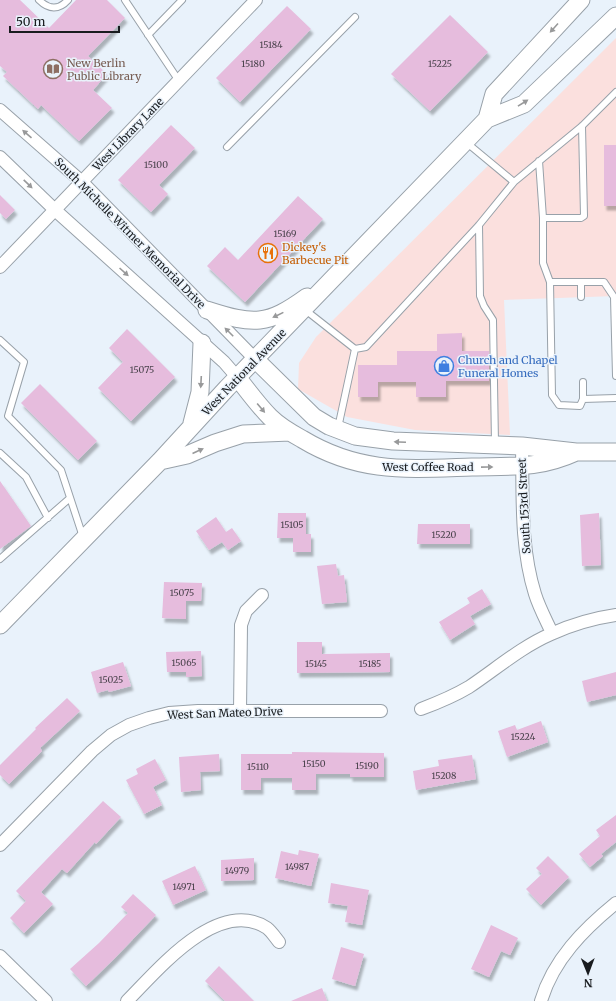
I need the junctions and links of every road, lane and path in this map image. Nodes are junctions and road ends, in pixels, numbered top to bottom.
1 (39, 0) edge
2 (68, 0) edge
3 (126, 0) edge
4 (182, 0) edge
5 (256, 0) edge
6 (581, 0) edge
7 (616, 16) edge
8 (355, 17) dead end
9 (148, 35) junction
10 (179, 81) junction
11 (616, 92) edge
12 (0, 110) edge
13 (487, 119) junction
14 (582, 126) junction
15 (466, 142) junction
16 (227, 147) dead end
17 (0, 157) edge
18 (539, 161) junction
19 (82, 182) junction
20 (514, 182) junction
21 (55, 210) junction
22 (543, 218) junction
23 (479, 225) junction
24 (0, 267) edge
25 (550, 282) junction
26 (581, 282) junction
27 (581, 297) dead end
28 (301, 306) junction
29 (207, 310) junction
30 (0, 340) edge
31 (202, 343) junction
32 (355, 349) junction
33 (256, 360) junction
34 (616, 376) edge
35 (237, 377) junction
36 (583, 382) dead end
37 (616, 398) edge
38 (584, 399) junction
39 (191, 427) junction
40 (338, 430) junction
41 (290, 432) junction
42 (495, 445) junction
43 (522, 446) junction
44 (0, 452) edge
45 (576, 452) junction
46 (616, 452) edge
47 (160, 461) junction
48 (522, 466) junction
49 (70, 498) junction
50 (48, 518) junction
51 (83, 538) junction
52 (0, 559) edge
53 (262, 595) dead end
54 (616, 615) edge
55 (1, 621) edge
56 (552, 633) junction
57 (421, 708) dead end
58 (240, 711) junction
59 (380, 711) dead end
60 (0, 845) edge
61 (616, 903) edge
62 (279, 942) dead end
63 (0, 956) edge
64 (46, 1001) edge
65 (127, 1001) edge
66 (541, 1001) edge

1 - 2 lane
3 - 9 lane
4 - 9 lane
5 - 10 street, West Library Lane
6 -> 13 main road
13 -> 7 main road
8 - 16 lane
9 - 10 lane
10 - 19 street, West Library Lane
11 - 14 lane
19 -> 12 street, South Michelle Witmer Memorial Drive
13 - 15 main road
14 - 18 lane
14 - 22 lane
15 - 20 lane
15 - 28 main road
17 -> 21 street
18 - 20 lane
18 - 22 lane
19 - 21 street, West Library Lane
19 - 29 street, South Michelle Witmer Memorial Drive
20 - 23 lane
21 - 24 street, West Library Lane
21 -> 31 street
22 - 25 lane
23 - 32 lane
23 - 42 lane
25 - 26 lane
25 - 38 lane
26 - 27 lane
26 - 34 lane
28 -> 29 main road
28 - 32 lane
28 - 33 main road, West National Avenue
33 -> 29 street, South Michelle Witmer Memorial Drive
30 - 49 lane
31 - 35 street
31 -> 39 main road
32 - 40 lane
33 - 35 main road, West National Avenue
33 - 40 main road, West Coffee Road
35 - 39 main road, West National Avenue
35 -> 41 main road, West Coffee Road
36 - 38 lane
37 - 38 lane
39 - 47 main road, West National Avenue
42 -> 40 main road, West Coffee Road
47 -> 41 main road
41 -> 48 main road, West Coffee Road
42 - 43 main road, West Coffee Road
43 - 45 main road, West Coffee Road
43 - 48 street, South 153rd Street
44 - 50 lane
45 - 46 main road, West Coffee Road
45 - 48 main road, West Coffee Road
47 - 51 main road, West National Avenue
48 - 56 street, South 153rd Street
49 - 50 lane
49 - 51 lane
50 - 52 lane
51 - 55 main road, West National Avenue
53 - 58 street
54 - 56 street
56 - 57 street
58 - 59 street, West San Mateo Drive
58 - 60 street, West San Mateo Drive
61 - 66 street
62 - 65 street
63 - 64 street

